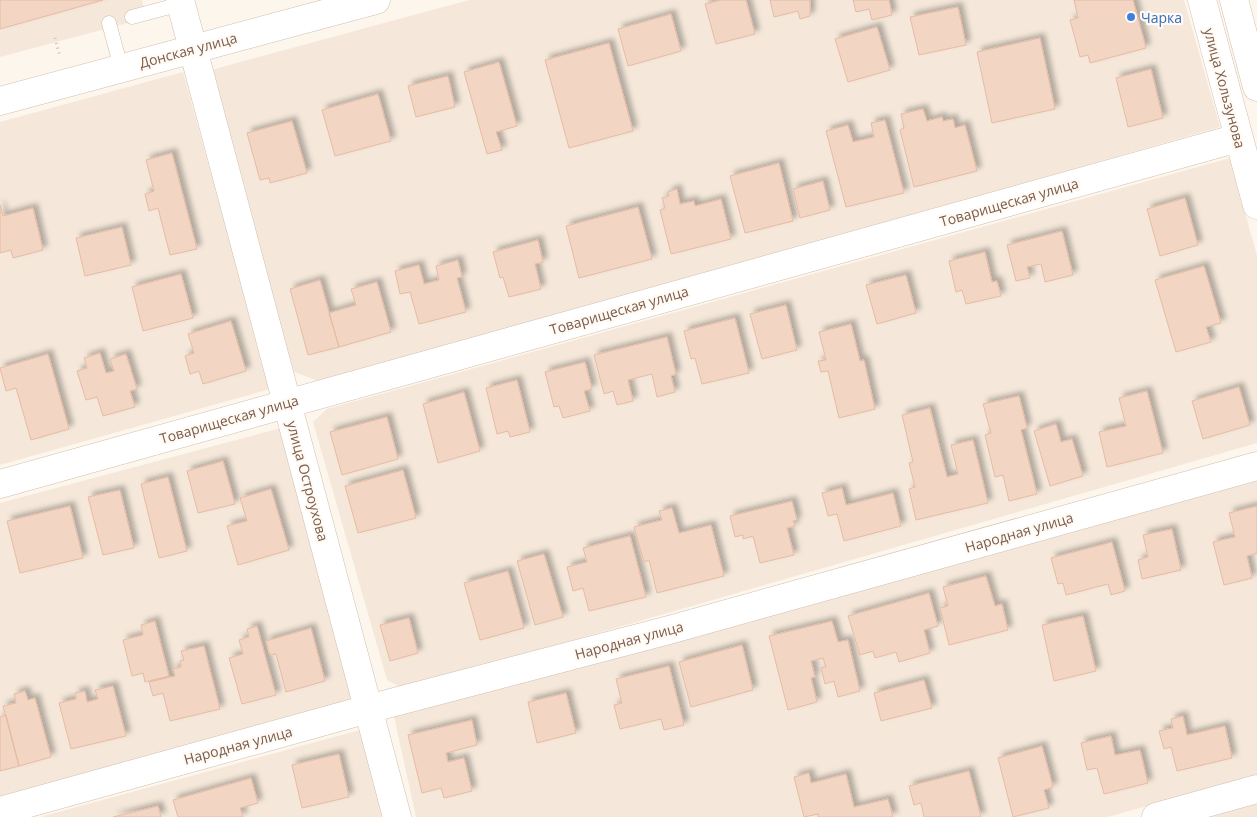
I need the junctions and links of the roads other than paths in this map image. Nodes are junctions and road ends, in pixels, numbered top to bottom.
1 (376, 0) edge
2 (1202, 0) edge
3 (1234, 0) edge
4 (180, 2) edge
5 (132, 17) dead end
6 (109, 23) dead end
7 (192, 49) junction
8 (121, 68) junction
9 (1257, 87) edge
10 (0, 101) edge
11 (1238, 138) junction
12 (1257, 205) edge
13 (287, 403) junction
14 (1257, 466) edge
15 (0, 484) edge
16 (368, 709) junction
17 (1257, 789) edge
18 (0, 811) edge
19 (397, 817) edge
20 (1156, 817) edge

1 - 7 street, Донская улица
2 - 11 street, улица Хользунова
3 - 9 street
4 - 5 lane
4 - 7 street, улица Остроухова
6 - 8 lane
7 - 8 street, Донская улица
7 - 13 street, улица Остроухова
8 - 10 street, Донская улица
11 - 12 street, улица Хользунова
11 - 13 street, Товарищеская улица
13 - 15 street, Товарищеская улица
13 - 16 street, улица Остроухова
14 - 16 street, Народная улица
16 - 18 street, Народная улица
16 - 19 street, улица Остроухова
17 - 20 street

